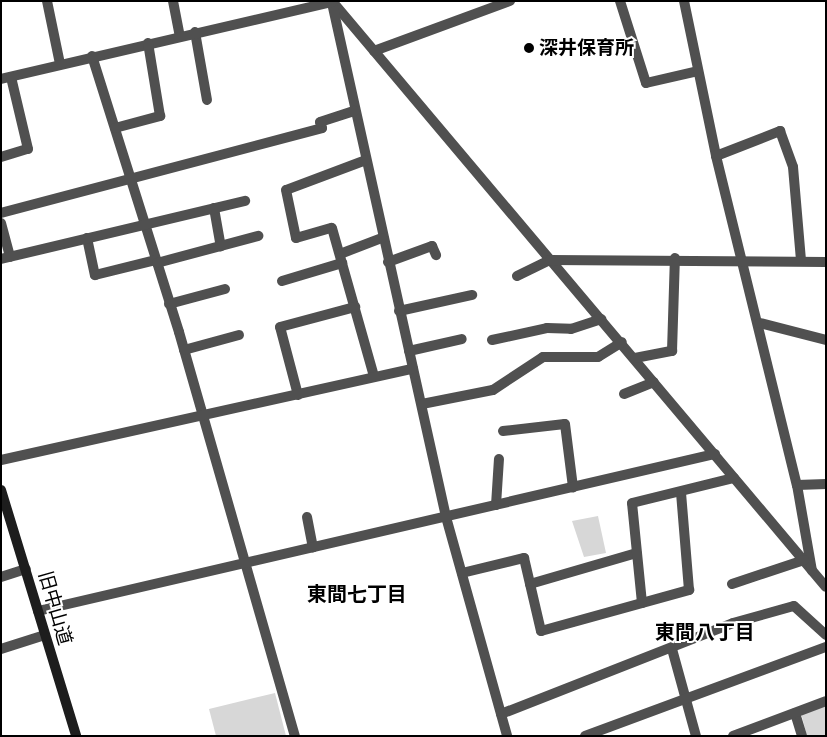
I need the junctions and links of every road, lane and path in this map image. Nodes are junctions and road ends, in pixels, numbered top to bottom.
1 (47, 1) edge
2 (173, 1) edge
3 (332, 1) edge
4 (510, 1) edge
5 (620, 1) edge
6 (684, 1) edge
7 (195, 32) junction
8 (180, 36) junction
9 (148, 43) junction
10 (374, 51) junction
11 (92, 56) junction
12 (60, 64) junction
13 (698, 71) junction
14 (6, 78) edge
15 (207, 100) dead end
16 (354, 111) junction
17 (115, 128) junction
18 (716, 156) junction
19 (1, 157) edge
20 (366, 160) junction
21 (129, 179) junction
22 (245, 201) dead end
23 (214, 208) junction
24 (1, 213) edge
25 (1, 223) edge
26 (144, 224) junction
27 (258, 236) dead end
28 (87, 238) junction
29 (382, 238) junction
30 (221, 246) junction
31 (436, 255) dead end
32 (5, 258) edge
33 (675, 258) junction
34 (743, 258) junction
35 (341, 259) junction
36 (550, 260) junction
37 (801, 260) junction
38 (156, 262) junction
39 (388, 262) junction
40 (826, 262) edge
41 (517, 276) dead end
42 (282, 281) dead end
43 (226, 289) dead end
44 (472, 295) dead end
45 (170, 304) junction
46 (355, 308) junction
47 (400, 311) junction
48 (601, 318) junction
49 (760, 323) junction
50 (239, 335) dead end
51 (462, 339) dead end
52 (492, 340) dead end
53 (826, 340) edge
54 (622, 342) junction
55 (184, 350) junction
56 (409, 352) junction
57 (635, 358) junction
58 (413, 369) junction
59 (374, 376) junction
60 (654, 382) junction
61 (624, 394) dead end
62 (298, 395) junction
63 (422, 404) junction
64 (204, 418) junction
65 (503, 431) dead end
66 (714, 454) junction
67 (499, 459) dead end
68 (1, 460) edge
69 (734, 478) junction
70 (826, 484) edge
71 (797, 485) junction
72 (573, 487) junction
73 (1, 490) edge
74 (681, 493) junction
75 (496, 505) junction
76 (4, 512) edge
77 (307, 517) dead end
78 (446, 517) junction
79 (313, 547) junction
80 (637, 553) junction
81 (804, 560) junction
82 (246, 563) junction
83 (26, 569) junction
84 (812, 571) junction
85 (462, 573) junction
86 (1, 576) edge
87 (530, 584) junction
88 (732, 584) dead end
89 (826, 587) edge
90 (642, 603) junction
91 (38, 611) junction
92 (45, 634) junction
93 (826, 635) edge
94 (826, 647) edge
95 (1, 649) edge
96 (672, 649) junction
97 (686, 699) junction
98 (826, 700) edge
99 (795, 713) junction
100 (501, 714) junction
101 (738, 735) edge
102 (76, 736) edge
103 (295, 736) edge
104 (507, 736) edge
105 (585, 736) edge
106 (696, 736) edge
107 (802, 736) edge

1 - 12 street
2 - 8 street
3 - 7 street
3 - 10 street
3 - 16 street
4 - 10 street
5 - 13 street
6 - 13 street
7 - 8 street
7 - 15 street
8 - 9 street
9 - 11 street
9 - 17 street
10 - 36 street
11 - 12 street
11 - 17 street
12 - 14 street
13 - 18 street
14 - 19 street
16 - 20 street
16 - 21 street
17 - 21 street
18 - 34 street
18 - 37 street
20 - 29 street
20 - 35 street
21 - 24 street
21 - 26 street
22 - 23 street
23 - 26 street
23 - 30 street
25 - 32 street
26 - 28 street
26 - 38 street
27 - 30 street
28 - 32 street
28 - 38 street
29 - 35 street
29 - 39 street
30 - 38 street
31 - 39 street
33 - 34 street
33 - 36 street
33 - 57 street
34 - 37 street
34 - 49 street
35 - 42 street
35 - 46 street
36 - 41 street
36 - 48 street
37 - 40 street
38 - 45 street
39 - 47 street
43 - 45 street
44 - 47 street
45 - 55 street
46 - 59 street
46 - 62 street
47 - 56 street
48 - 52 street
48 - 54 street
49 - 53 street
49 - 71 street
50 - 55 street
51 - 56 street
54 - 57 street
54 - 63 street
55 - 64 street
56 - 58 street
57 - 60 street
58 - 59 street
58 - 63 street
59 - 62 street
60 - 61 street
60 - 66 street
62 - 64 street
63 - 78 street
64 - 68 street
64 - 82 street
65 - 72 street
66 - 69 street
66 - 72 street
67 - 75 street
69 - 74 street
69 - 81 street
70 - 71 street
71 - 84 street
72 - 75 street
73 - 76 main road, 旧中山道
74 - 80 street
74 - 90 street
75 - 78 street
76 - 83 main road, 旧中山道
77 - 79 street
78 - 79 street
78 - 85 street
79 - 82 street
80 - 87 street
80 - 90 street
81 - 84 street
81 - 88 street
82 - 91 street
82 - 103 street
83 - 86 street
83 - 91 main road, 旧中山道
84 - 89 street
85 - 87 street
85 - 100 street
87 - 90 street
91 - 92 main road, 旧中山道
92 - 95 street
92 - 102 main road, 旧中山道
93 - 96 street
94 - 97 street
96 - 97 street
96 - 100 street
97 - 105 street
97 - 106 street
98 - 99 street
99 - 101 street
99 - 107 street
100 - 104 street

